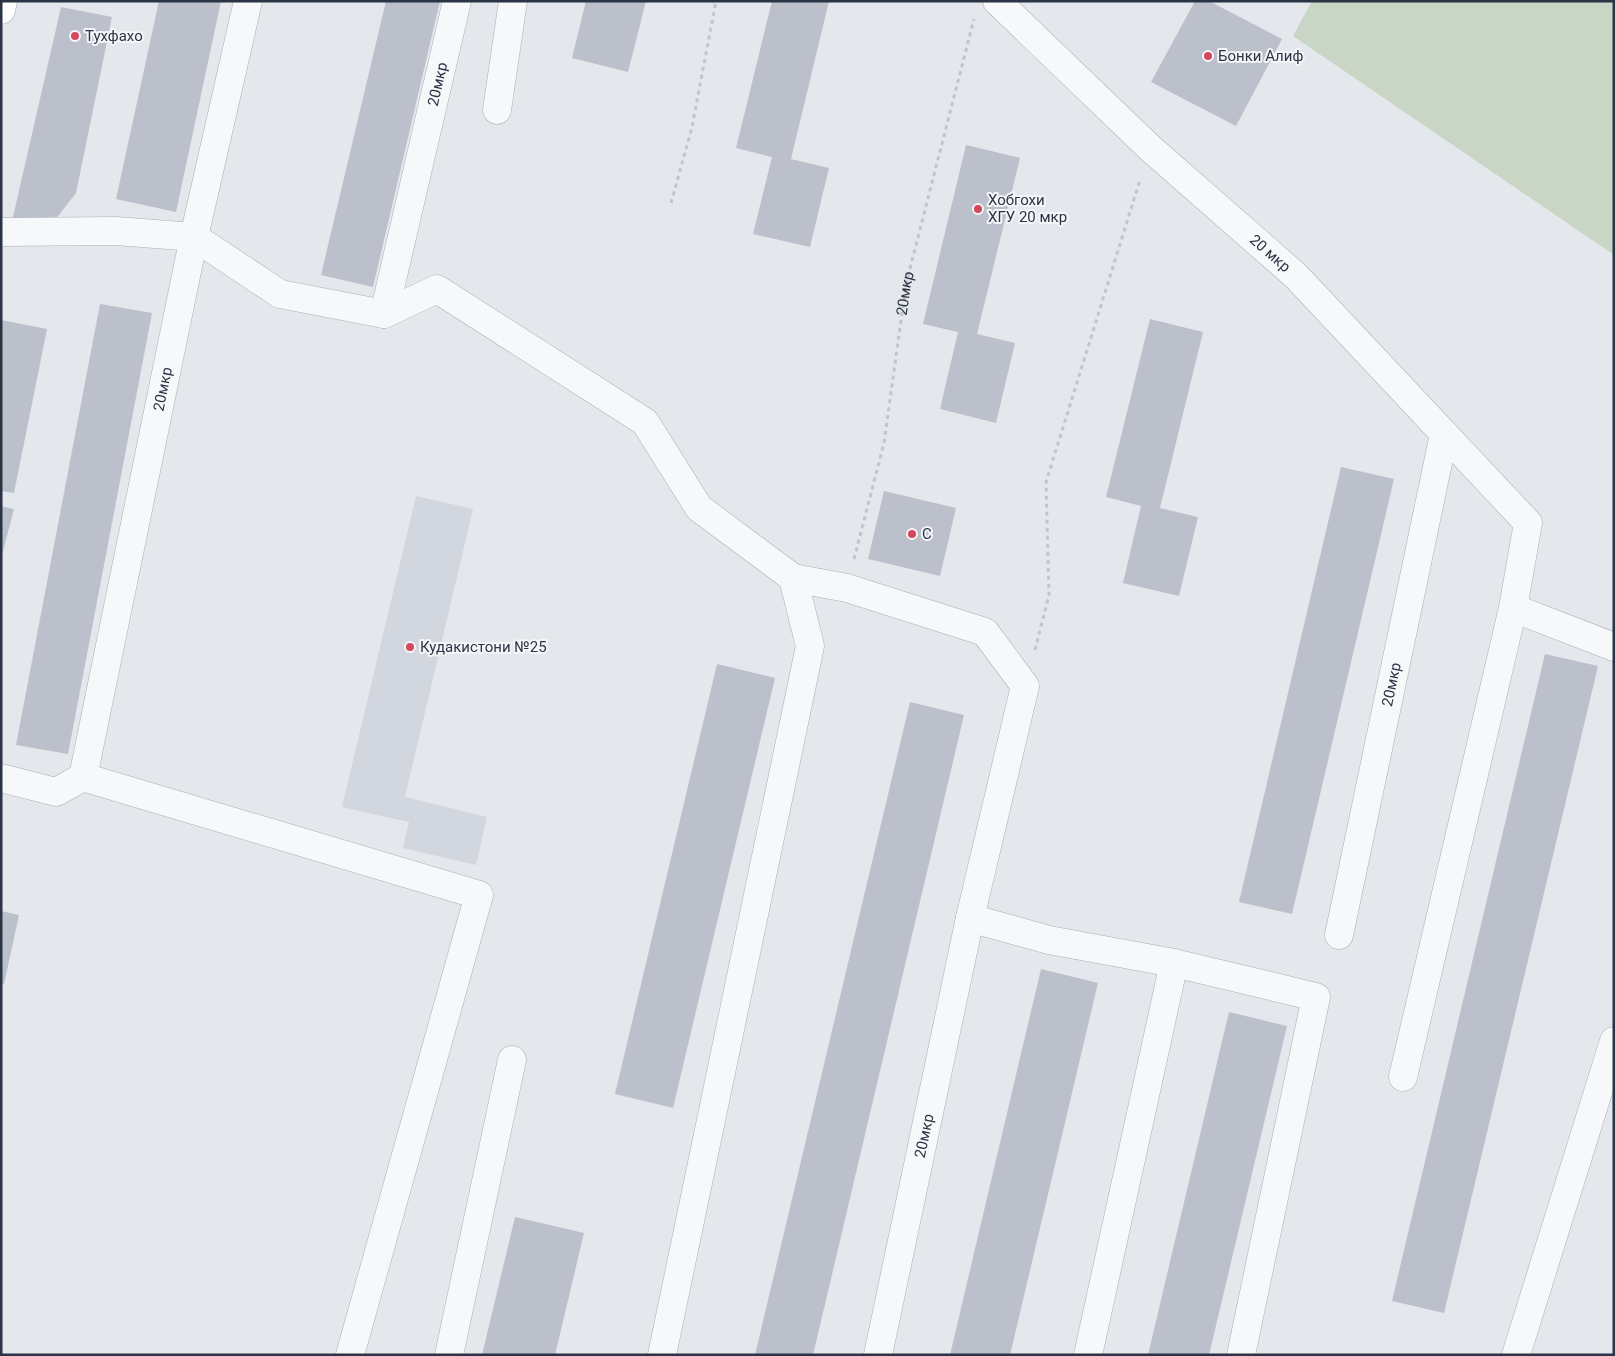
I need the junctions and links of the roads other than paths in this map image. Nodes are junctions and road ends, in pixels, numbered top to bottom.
1 (3, 1) edge
2 (248, 1) edge
3 (457, 1) edge
4 (513, 1) edge
5 (986, 6) edge
6 (1, 10) edge
7 (497, 110) dead end
8 (1, 232) edge
9 (194, 237) junction
10 (384, 314) junction
11 (1444, 434) junction
12 (793, 578) junction
13 (1513, 608) junction
14 (1614, 647) edge
15 (83, 777) junction
16 (1, 778) edge
17 (970, 918) junction
18 (1339, 935) dead end
19 (1174, 963) junction
20 (1614, 1041) edge
21 (512, 1060) dead end
22 (1403, 1077) dead end
23 (350, 1355) edge
24 (449, 1355) edge
25 (662, 1355) edge
26 (878, 1355) edge
27 (1088, 1355) edge
28 (1242, 1355) edge
29 (1516, 1355) edge

1 - 6 main road
2 - 9 street, 20мкр
3 - 10 street, 20мкр
4 - 7 street
5 - 11 street, 20 мкр
8 - 9 street
9 - 10 street
9 - 15 street, 20мкр
10 - 12 street
11 - 13 street, 20 мкр
11 - 18 street, 20мкр
12 - 17 street, 20мкр
12 - 25 street
13 - 14 street
13 - 22 street
15 - 16 street
15 - 23 street
17 - 19 street
17 - 26 street, 20мкр
19 - 27 street
19 - 28 street
20 - 29 street
21 - 24 street

